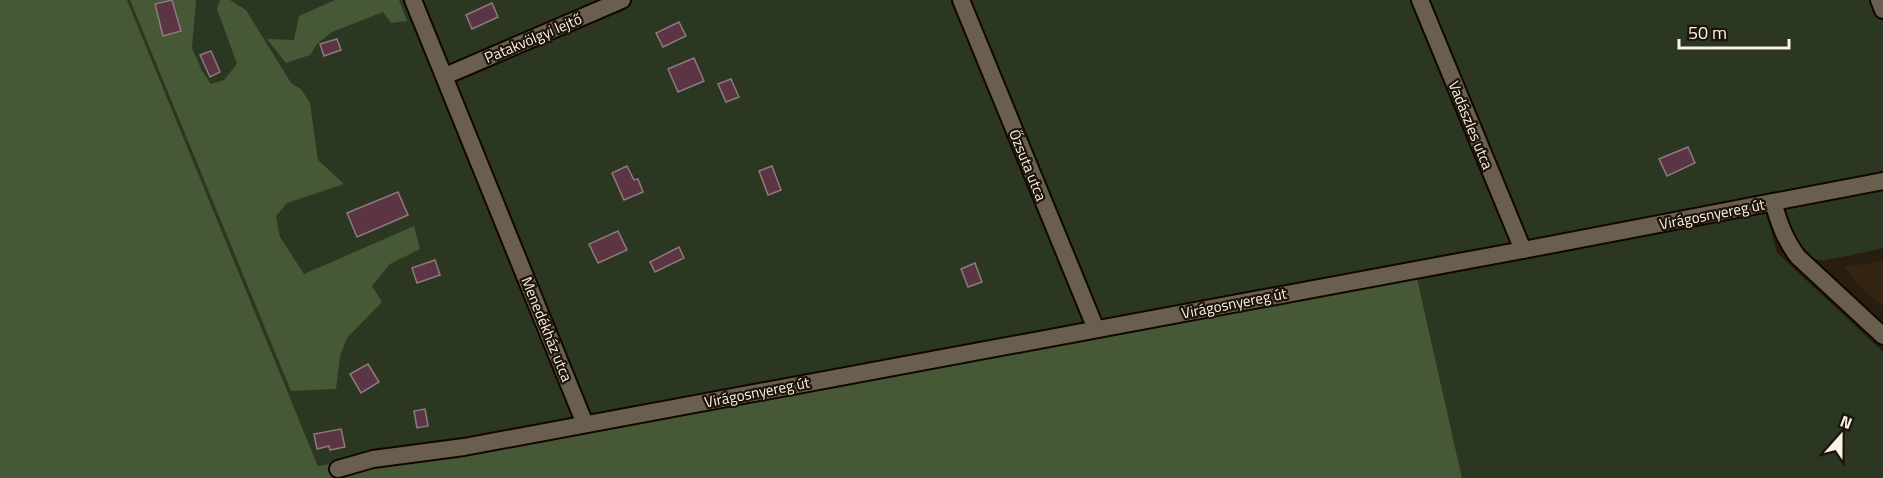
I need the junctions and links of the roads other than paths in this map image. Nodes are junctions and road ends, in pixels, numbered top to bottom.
1 (413, 0) edge
2 (621, 0) edge
3 (961, 0) edge
4 (1420, 0) edge
5 (1879, 0) edge
6 (1883, 10) edge
7 (445, 76) junction
8 (1883, 181) edge
9 (1773, 202) junction
10 (1523, 250) junction
11 (1096, 329) junction
12 (1883, 336) edge
13 (585, 424) junction
14 (338, 469) dead end

1 - 7 street, Menedékház utca
2 - 7 street, Patakvölgyi lejtő
3 - 11 street, Őzsuta utca
4 - 10 street, Vadászles utca
5 - 6 street
7 - 13 street, Menedékház utca
8 - 9 street, Virágosnyereg út
9 - 10 street, Virágosnyereg út
9 - 12 street
10 - 11 street, Virágosnyereg út
11 - 13 street, Virágosnyereg út
13 - 14 street

